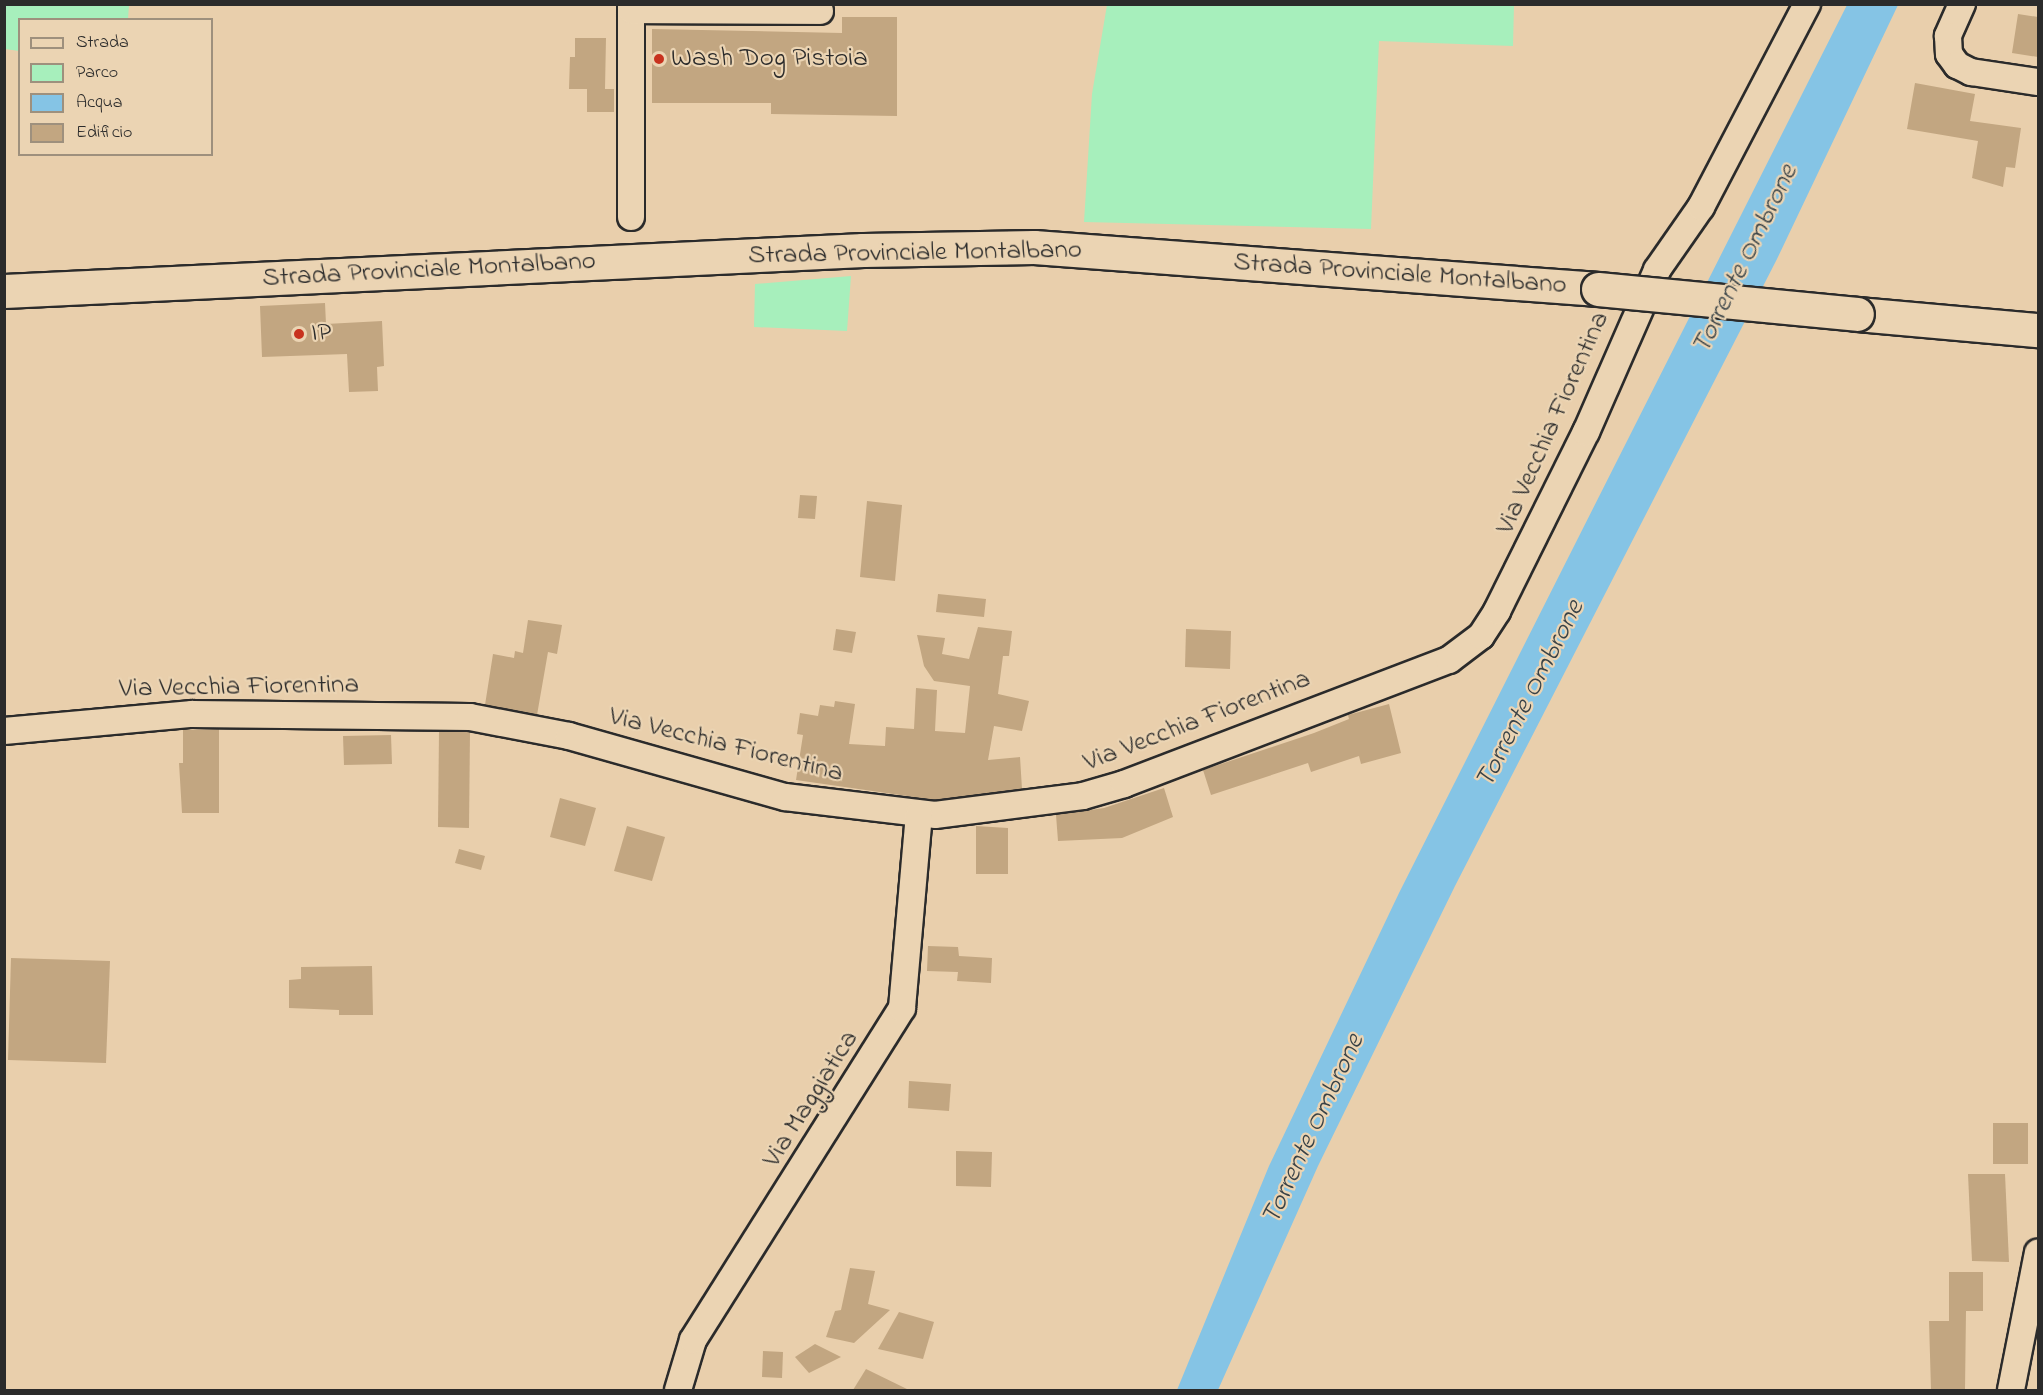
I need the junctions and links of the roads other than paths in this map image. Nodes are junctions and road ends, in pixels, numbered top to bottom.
1 (1806, 4) edge
2 (1962, 4) edge
3 (631, 7) edge
4 (820, 11) dead end
5 (2038, 81) edge
6 (631, 217) dead end
7 (4, 291) edge
8 (2038, 330) edge
9 (4, 731) edge
10 (919, 815) junction
11 (2038, 1253) edge
12 (678, 1390) edge
13 (2011, 1390) edge

1 - 10 street, Via Vecchia Fiorentina
2 - 5 street
3 - 4 street
3 - 6 street
7 - 8 main road, Strada Provinciale Montalbano, bridge
9 - 10 street, Via Vecchia Fiorentina
10 - 12 street, Via Maggiatica
11 - 13 street

